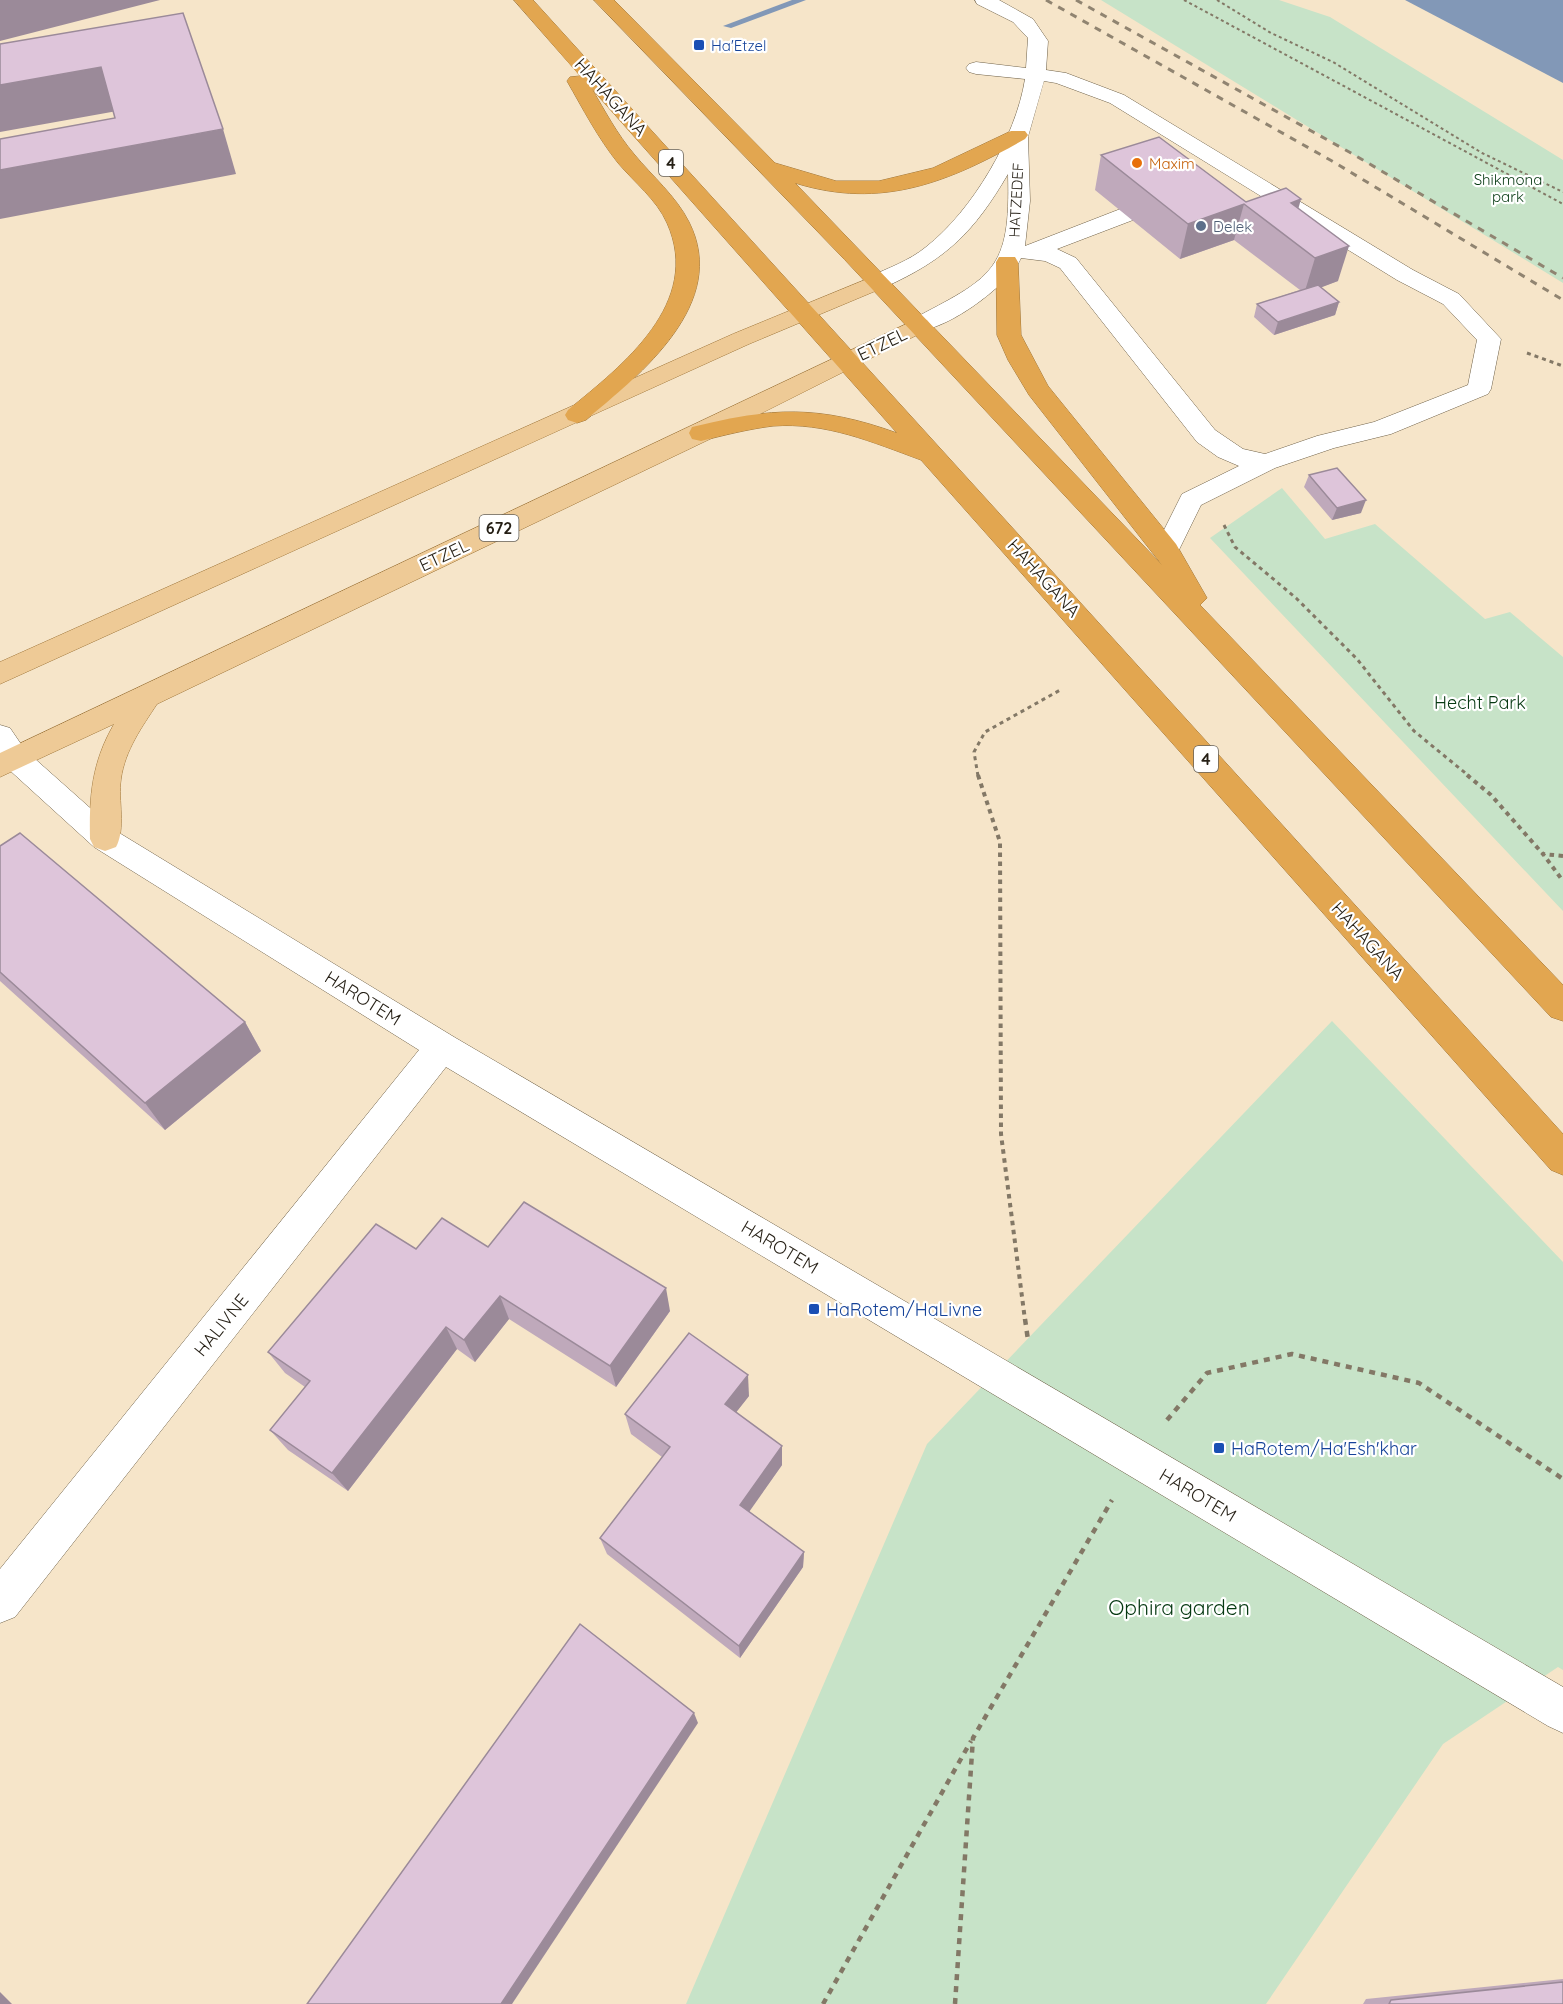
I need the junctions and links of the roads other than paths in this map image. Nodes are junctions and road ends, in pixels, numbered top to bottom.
1 (603, 0) edge
2 (984, 0) edge
3 (530, 8) edge
4 (976, 68) dead end
5 (1037, 73) junction
6 (1018, 135) junction
7 (768, 167) junction
8 (1238, 171) junction
9 (1018, 258) junction
10 (877, 282) junction
11 (805, 311) junction
12 (919, 325) junction
13 (849, 360) junction
14 (577, 415) junction
15 (701, 433) junction
16 (936, 457) junction
17 (1266, 462) junction
18 (1167, 550) junction
19 (1216, 639) junction
20 (0, 674) edge
21 (148, 695) junction
22 (5, 753) edge
23 (105, 839) junction
24 (1563, 1007) edge
25 (442, 1047) junction
26 (1563, 1159) edge
27 (0, 1602) edge
28 (1563, 1711) edge

1 - 7 highway
2 - 5 street, HATZEDEF
3 - 11 highway, HAHAGANA / 4
3 - 14 highway
4 - 5 street
5 - 6 street, HATZEDEF
5 - 8 street
6 - 7 highway
6 - 9 street, HATZEDEF
6 - 10 street, HATZEDEF
7 - 10 highway
8 - 9 street
8 - 17 street
9 - 12 street, HATZEDEF
9 - 17 street
9 - 18 highway
10 - 11 main road
10 - 12 highway
11 - 13 highway, HAHAGANA / 4
11 - 14 main road
12 - 13 main road, ETZEL / 672
12 - 19 highway
13 - 15 main road, ETZEL / 672
13 - 16 highway, HAHAGANA / 4
14 - 20 main road
15 - 16 highway
15 - 21 main road, ETZEL / 672
16 - 26 highway, HAHAGANA / 4
17 - 18 street
18 - 19 highway
19 - 24 highway
21 - 22 main road, ETZEL / 672
21 - 23 main road
22 - 23 street, HAROTEM
23 - 25 street, HAROTEM
25 - 27 street, HALIVNE
25 - 28 street, HAROTEM

